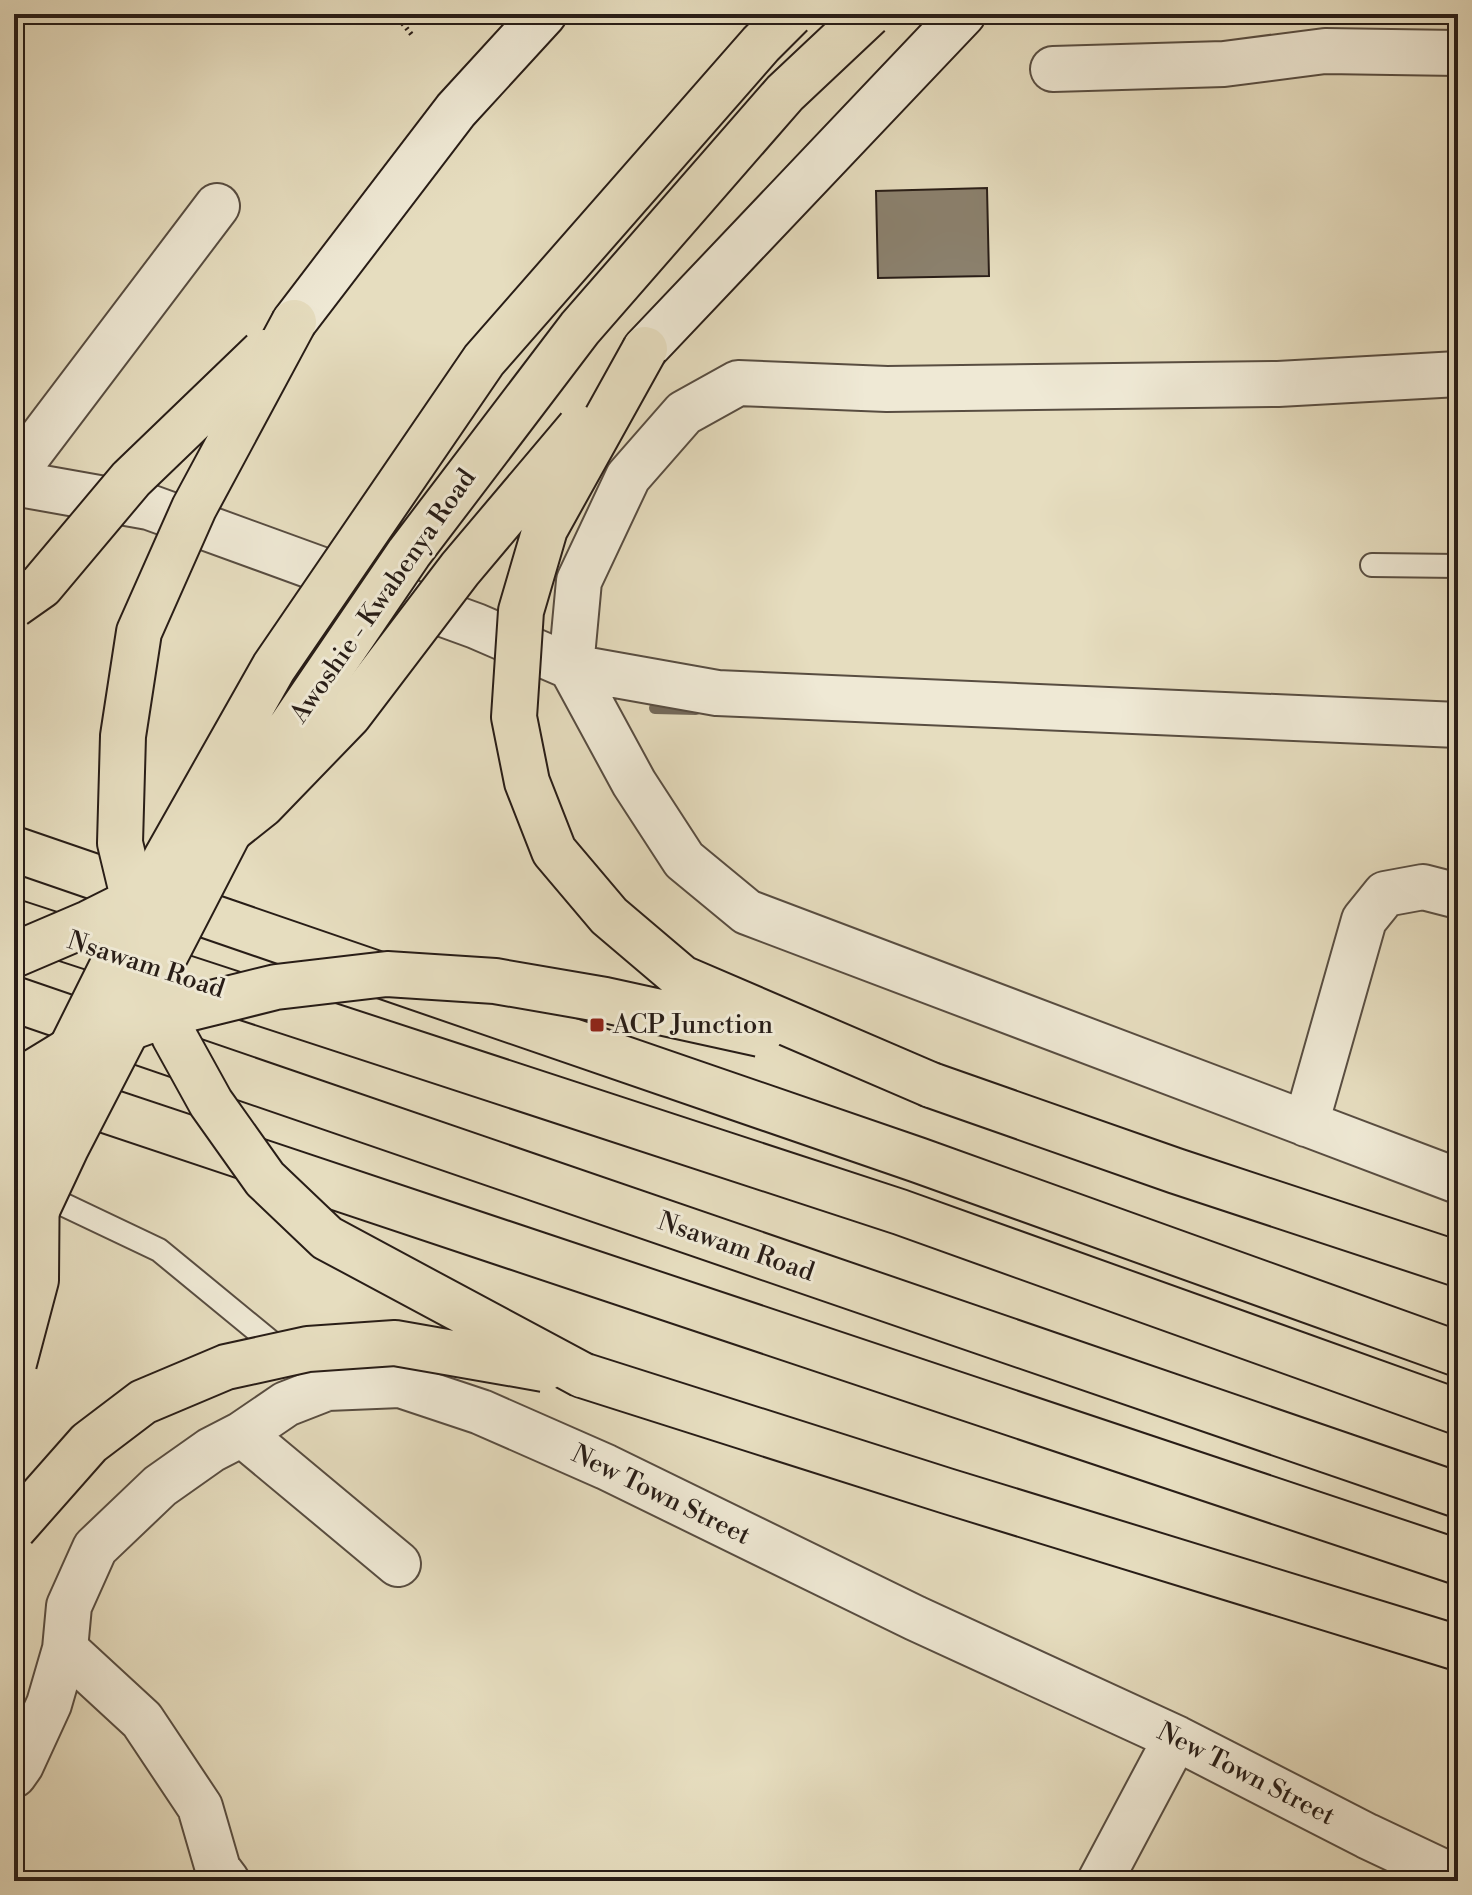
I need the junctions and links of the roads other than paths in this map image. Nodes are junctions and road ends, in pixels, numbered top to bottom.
1 (544, 14) edge
2 (791, 14) edge
3 (869, 14) edge
4 (963, 14) edge
5 (1324, 33) edge
6 (1458, 53) edge
7 (1053, 69) dead end
8 (217, 206) dead end
9 (294, 322) junction
10 (645, 349) junction
11 (1458, 374) edge
12 (14, 474) edge
13 (14, 483) edge
14 (1372, 565) dead end
15 (1458, 566) edge
16 (14, 605) edge
17 (571, 667) junction
18 (1458, 725) edge
19 (14, 849) edge
20 (1458, 896) edge
21 (14, 922) edge
22 (14, 955) edge
23 (14, 999) edge
24 (14, 1083) edge
25 (931, 1085) junction
26 (1306, 1124) junction
27 (14, 1163) edge
28 (1458, 1181) edge
29 (14, 1182) edge
30 (14, 1259) edge
31 (1458, 1264) edge
32 (1458, 1354) edge
33 (14, 1363) edge
34 (582, 1375) junction
35 (327, 1388) junction
36 (1458, 1412) edge
37 (242, 1434) junction
38 (1458, 1495) edge
39 (14, 1528) edge
40 (1458, 1562) edge
41 (398, 1564) dead end
42 (1458, 1648) edge
43 (65, 1649) junction
44 (1176, 1738) junction
45 (14, 1775) edge
46 (1458, 1879) edge
47 (227, 1881) edge
48 (1100, 1881) edge

1 - 9 street
2 - 27 main road, Awoshie - Kwabenya Road, bridge
3 - 30 main road, Awoshie - Kwabenya Road, bridge
4 - 10 street
5 - 6 street
5 - 7 street
8 - 12 street
9 - 16 main road, bridge
9 - 34 main road, bridge
10 - 22 main road, bridge
10 - 25 main road, bridge
11 - 17 street
13 - 17 street
14 - 15 lane
17 - 18 street
17 - 26 street
19 - 32 main road
20 - 26 street
21 - 36 main road, Nsawam Road
23 - 38 main road, Nsawam Road
24 - 25 main road, bridge
24 - 33 main road, bridge
24 - 40 main road
25 - 31 main road
26 - 28 street
29 - 35 lane
34 - 39 main road, bridge
34 - 42 main road
35 - 37 street, New Town Street
35 - 44 street, New Town Street
37 - 41 street
37 - 43 street, New Town Street
43 - 45 street, New Town Street
43 - 47 street
44 - 46 street, New Town Street
44 - 48 street

